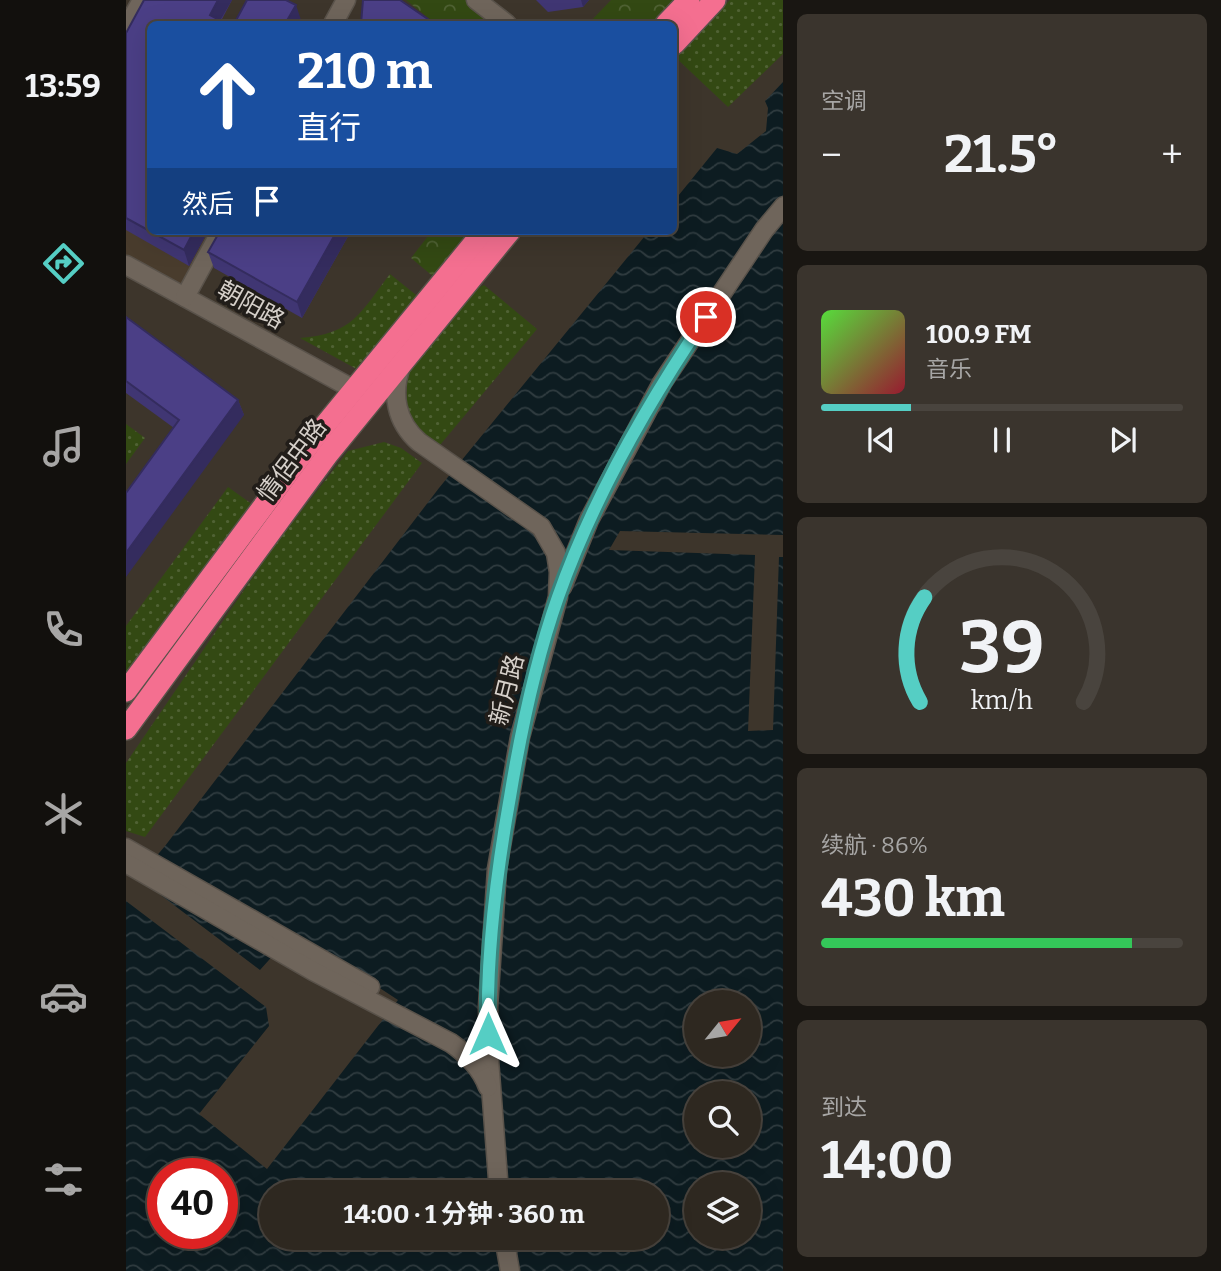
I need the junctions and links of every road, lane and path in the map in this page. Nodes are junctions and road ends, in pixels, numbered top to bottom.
1 (142, 0) edge
2 (346, 0) edge
3 (476, 0) edge
4 (689, 0) edge
5 (715, 0) edge
6 (335, 21) edge
7 (503, 21) edge
8 (669, 21) edge
9 (126, 29) edge
10 (677, 41) edge
11 (783, 206) edge
12 (219, 235) edge
13 (481, 235) edge
14 (507, 235) edge
15 (126, 265) edge
16 (185, 297) junction
17 (404, 360) junction
18 (353, 389) junction
19 (558, 597) junction
20 (126, 691) edge
21 (126, 729) edge
22 (129, 857) edge
23 (489, 1060) junction
24 (492, 1097) junction
25 (498, 1180) edge
26 (506, 1250) edge
27 (510, 1271) edge

1 - 9 street
2 - 6 street
3 - 7 street
4 - 8 highway
5 - 10 highway
11 - 19 street
12 - 16 street
13 - 18 highway, 情侶中路
14 - 17 highway, 情侶中路
15 - 16 street, 朝阳路
16 - 18 street, 朝阳路
17 - 19 street, 新月路
17 - 21 highway, 情侶中路
18 - 20 highway, 情侶中路
19 - 23 street, 新月路
22 - 23 street
22 - 24 street
23 - 24 street, 新月路
24 - 25 street, 新月路
26 - 27 street

